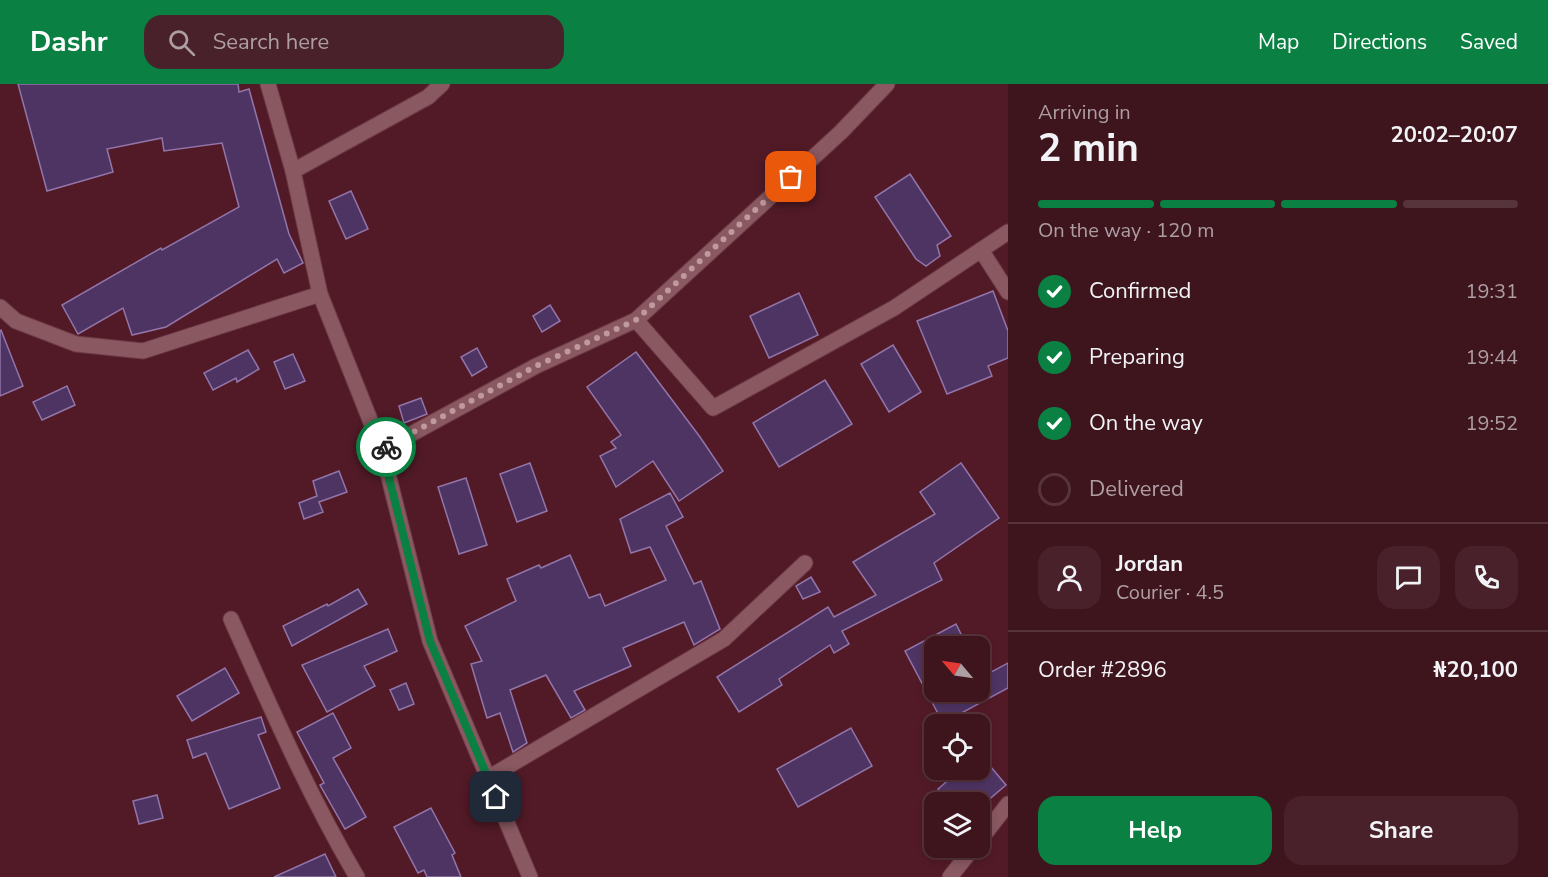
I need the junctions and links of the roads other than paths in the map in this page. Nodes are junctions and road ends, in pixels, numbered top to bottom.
1 (268, 84) edge
2 (442, 84) edge
3 (887, 84) edge
4 (293, 171) junction
5 (1008, 232) edge
6 (981, 250) junction
7 (1008, 292) edge
8 (320, 294) junction
9 (0, 307) edge
10 (636, 320) junction
11 (382, 450) junction
12 (805, 563) dead end
13 (231, 619) dead end
14 (488, 778) junction
15 (1008, 804) edge
16 (990, 827) edge
17 (965, 858) edge
18 (524, 875) edge
19 (357, 877) edge
20 (950, 877) edge

1 - 4 street
2 - 4 street
3 - 10 street
4 - 8 street
5 - 6 street
6 - 7 street
6 - 10 street
8 - 9 street
8 - 11 street
10 - 11 street
11 - 14 street
12 - 14 street
13 - 19 street
14 - 18 street
15 - 16 street
17 - 20 street

